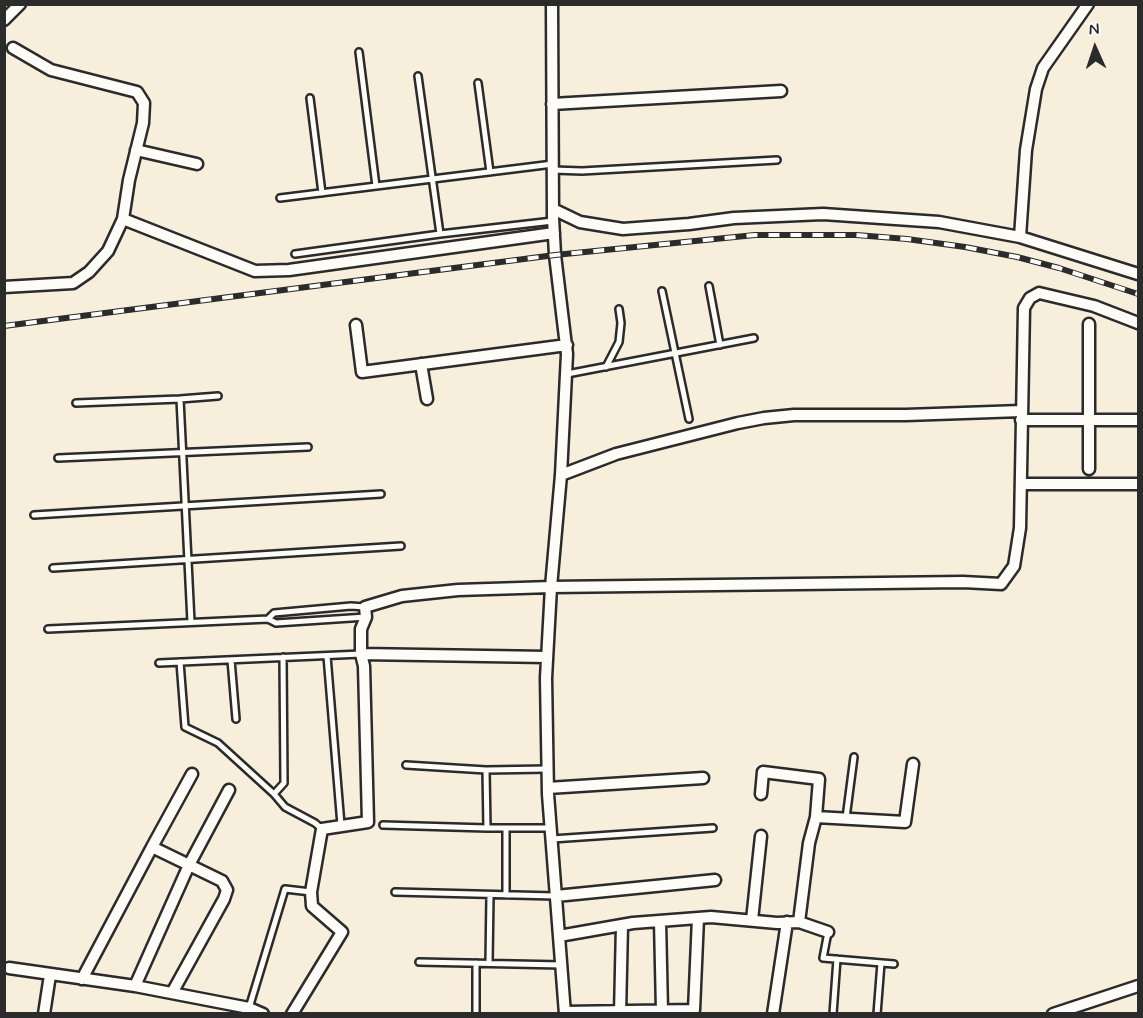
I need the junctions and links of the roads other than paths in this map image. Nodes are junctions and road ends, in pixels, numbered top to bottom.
1 (20, 4) edge
2 (552, 4) edge
3 (1088, 4) edge
4 (4, 20) edge
5 (13, 48) dead end
6 (359, 52) dead end
7 (418, 76) dead end
8 (478, 83) dead end
9 (781, 92) dead end
10 (310, 98) dead end
11 (552, 104) junction
12 (136, 150) junction
13 (777, 160) dead end
14 (197, 164) dead end
15 (553, 167) junction
16 (490, 172) junction
17 (432, 180) junction
18 (376, 186) junction
19 (322, 193) junction
20 (280, 198) dead end
21 (553, 209) junction
22 (123, 219) junction
23 (553, 227) junction
24 (440, 234) junction
25 (1020, 237) junction
26 (295, 254) dead end
27 (1138, 274) edge
28 (709, 286) dead end
29 (4, 287) edge
30 (662, 291) dead end
31 (619, 309) dead end
32 (1138, 323) edge
33 (1089, 324) dead end
34 (356, 325) dead end
35 (754, 338) dead end
36 (567, 345) junction
37 (720, 345) junction
38 (675, 354) junction
39 (422, 364) junction
40 (606, 367) junction
41 (567, 374) junction
42 (218, 396) dead end
43 (180, 399) junction
44 (427, 399) dead end
45 (76, 403) dead end
46 (1021, 415) junction
47 (689, 419) dead end
48 (1089, 420) junction
49 (1138, 420) edge
50 (308, 447) dead end
51 (182, 452) junction
52 (58, 458) dead end
53 (1089, 469) dead end
54 (561, 475) junction
55 (1021, 484) junction
56 (1138, 484) edge
57 (381, 494) dead end
58 (186, 506) junction
59 (34, 515) dead end
60 (401, 546) dead end
61 (188, 560) junction
62 (53, 568) dead end
63 (551, 587) junction
64 (365, 612) junction
65 (268, 619) junction
66 (191, 622) junction
67 (48, 629) dead end
68 (361, 654) junction
69 (327, 656) junction
70 (283, 657) junction
71 (547, 657) junction
72 (231, 660) junction
73 (180, 662) junction
74 (159, 663) dead end
75 (236, 718) dead end
76 (854, 757) dead end
77 (913, 764) dead end
78 (406, 765) dead end
79 (548, 769) junction
80 (486, 770) junction
81 (192, 774) dead end
82 (703, 778) dead end
83 (548, 788) junction
84 (230, 790) dead end
85 (274, 794) junction
86 (761, 794) dead end
87 (816, 817) junction
88 (846, 818) junction
89 (383, 825) dead end
90 (341, 827) junction
91 (487, 828) junction
92 (506, 828) junction
93 (551, 828) junction
94 (713, 828) dead end
95 (322, 829) junction
96 (761, 836) dead end
97 (552, 840) junction
98 (152, 847) junction
99 (189, 865) junction
100 (715, 880) dead end
101 (311, 892) junction
102 (395, 892) dead end
103 (490, 895) junction
104 (506, 895) junction
105 (556, 896) junction
106 (698, 918) junction
107 (752, 920) junction
108 (660, 921) junction
109 (787, 922) junction
110 (799, 922) junction
111 (622, 925) junction
112 (828, 932) joint
113 (559, 936) junction
114 (837, 959) junction
115 (419, 962) dead end
116 (477, 963) junction
117 (489, 963) junction
118 (881, 963) junction
119 (894, 964) dead end
120 (562, 965) junction
121 (9, 968) dead end
122 (50, 975) junction
123 (82, 979) junction
124 (135, 986) junction
125 (1138, 986) edge
126 (172, 993) junction
127 (249, 1008) junction
128 (662, 1011) junction
129 (620, 1012) edge
130 (694, 1012) edge
131 (566, 1013) edge
132 (44, 1014) edge
133 (263, 1014) edge
134 (292, 1014) edge
135 (477, 1014) edge
136 (773, 1014) edge
137 (833, 1014) edge
138 (877, 1014) edge
139 (1053, 1014) edge

1 - 4 street
2 - 11 street
3 - 25 street
5 - 12 street
6 - 18 lane
7 - 17 lane
8 - 16 lane
9 - 11 street
10 - 19 lane
11 - 15 street
12 - 14 street
12 - 22 street
13 - 15 lane
15 - 16 lane
15 - 21 street
16 - 17 lane
17 - 18 lane
17 - 24 lane
18 - 19 lane
19 - 20 lane
21 - 23 street
21 - 25 street
22 - 23 street
22 - 29 street
23 - 24 lane
23 - 36 street
24 - 26 lane
25 - 27 street
28 - 37 lane
30 - 38 lane
31 - 40 lane
32 - 46 street
33 - 48 street
34 - 39 street
35 - 37 lane
36 - 39 street
36 - 41 street
37 - 38 lane
38 - 40 lane
38 - 47 lane
39 - 44 street
40 - 41 lane
41 - 54 street
42 - 43 lane
43 - 45 lane
43 - 51 lane
46 - 48 street
46 - 54 street
46 - 55 street
48 - 49 street
48 - 53 street
50 - 51 lane
51 - 52 lane
51 - 58 lane
54 - 63 street
55 - 56 street
55 - 63 street
57 - 58 lane
58 - 59 lane
58 - 61 lane
60 - 61 lane
61 - 62 lane
61 - 66 lane
63 - 64 street
63 - 71 street
64 - 65 lane
64 - 65 lane
64 - 68 street
65 - 66 lane
66 - 67 lane
68 - 69 lane
68 - 71 street
68 - 90 street
69 - 70 lane
69 - 90 lane
70 - 72 lane
70 - 85 lane
71 - 79 street
72 - 73 lane
72 - 75 lane
73 - 74 lane
73 - 85 lane
76 - 88 lane
77 - 88 street
78 - 80 lane
79 - 80 lane
79 - 83 street
80 - 91 lane
81 - 98 street
82 - 83 street
83 - 93 street
84 - 99 street
85 - 95 lane
86 - 87 street
87 - 88 street
87 - 110 street
89 - 91 lane
90 - 95 street
91 - 92 lane
92 - 93 lane
92 - 104 lane
93 - 97 street
94 - 97 lane
95 - 101 street
96 - 107 street
97 - 105 street
98 - 99 street
98 - 123 street
99 - 124 street
99 - 126 street
100 - 105 street
101 - 127 lane
101 - 134 street
102 - 103 lane
103 - 104 lane
103 - 117 lane
104 - 105 lane
105 - 113 street
106 - 107 street
106 - 108 street
106 - 130 street
107 - 109 street
108 - 111 street
108 - 128 street
109 - 110 street
109 - 136 street
110 - 112 street
111 - 113 street
111 - 129 street
112 - 114 lane
113 - 120 street
114 - 118 lane
114 - 137 lane
115 - 116 lane
116 - 117 lane
116 - 135 lane
117 - 120 lane
118 - 119 lane
118 - 138 lane
120 - 131 street
121 - 122 street
122 - 123 street
122 - 132 street
123 - 124 street
124 - 126 street
125 - 139 street
126 - 127 street
127 - 133 street
128 - 129 street
128 - 130 street
129 - 131 street

